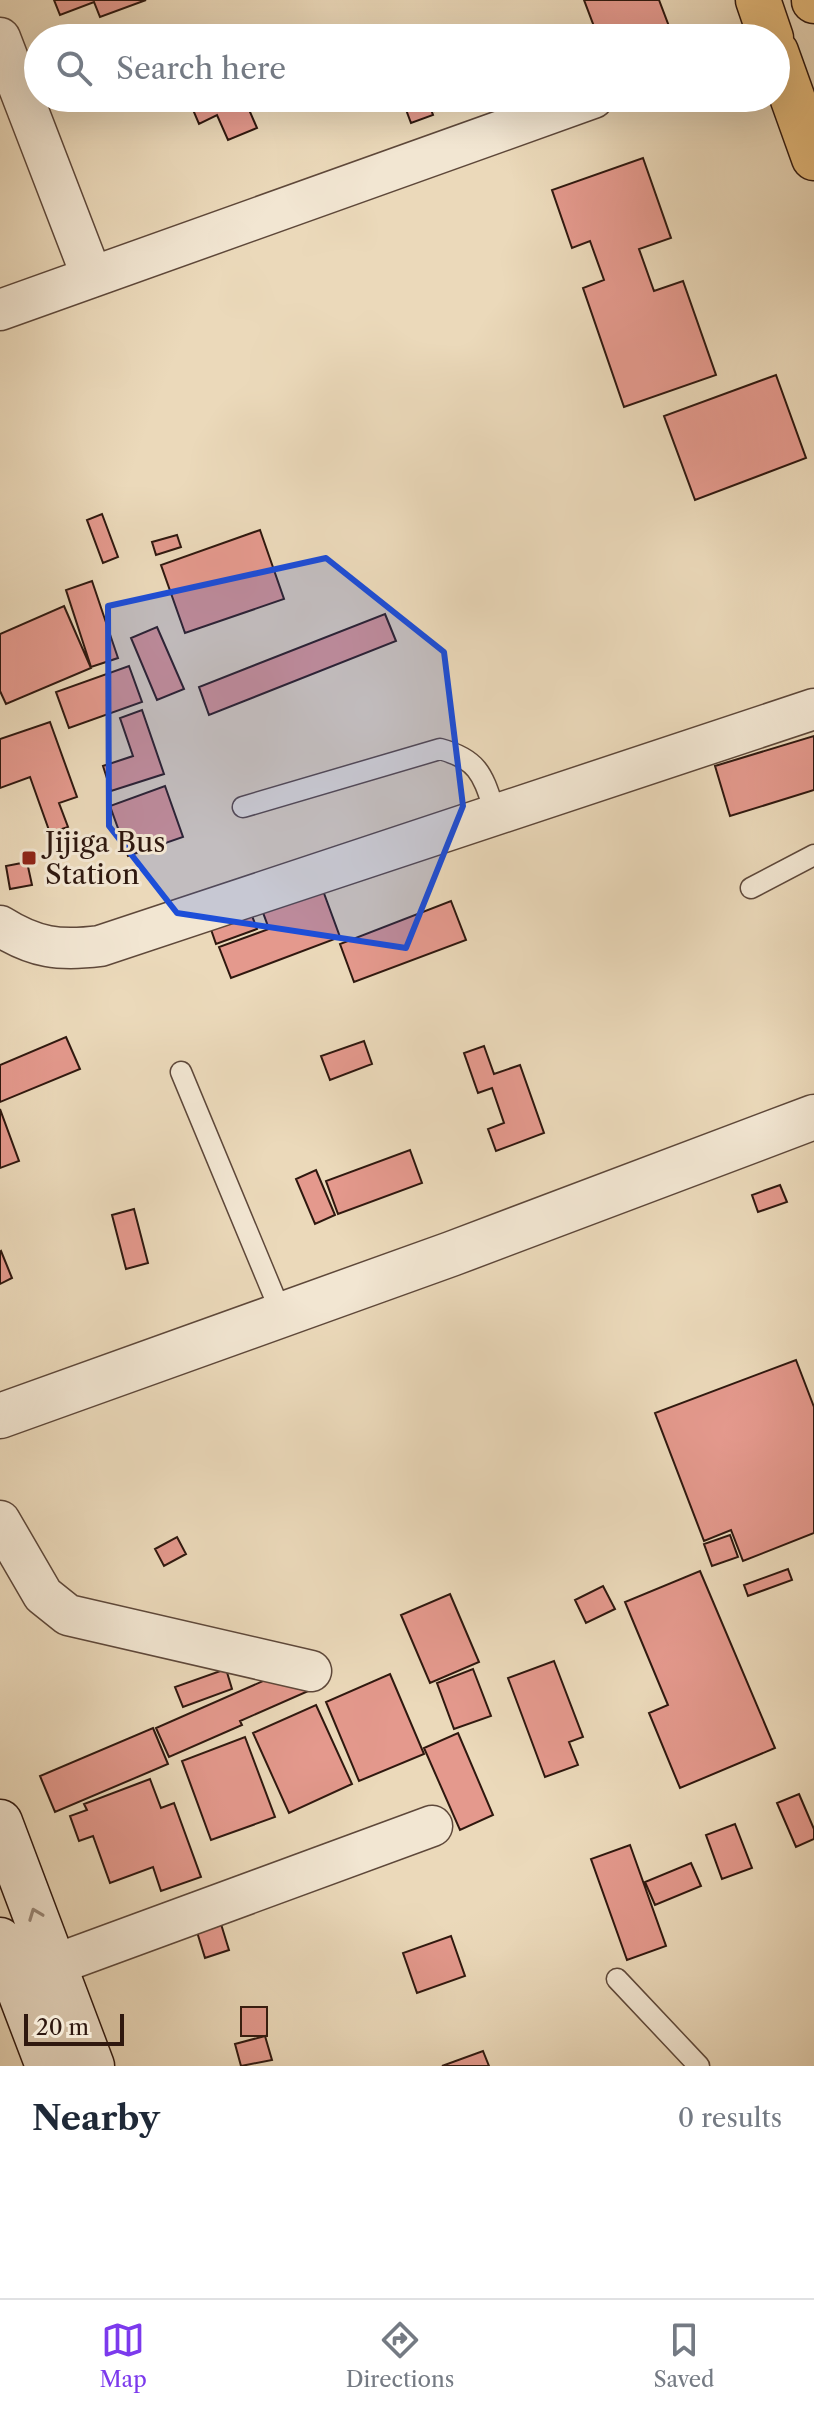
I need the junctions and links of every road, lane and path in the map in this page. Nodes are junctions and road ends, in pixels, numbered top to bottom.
1 (0, 38) edge
2 (790, 94) edge
3 (24, 100) edge
4 (28, 112) edge
5 (554, 112) edge
6 (814, 158) edge
7 (92, 277) junction
8 (0, 310) edge
9 (814, 709) edge
10 (243, 807) dead end
11 (496, 815) junction
12 (814, 855) edge
13 (751, 888) dead end
14 (0, 926) edge
15 (181, 1072) dead end
16 (814, 1117) edge
17 (282, 1315) junction
18 (0, 1416) edge
19 (0, 1521) edge
20 (311, 1671) dead end
21 (0, 1822) edge
22 (432, 1826) dead end
23 (0, 1940) edge
24 (54, 1965) junction
25 (617, 1979) dead end
26 (48, 2066) edge
27 (92, 2066) edge
28 (699, 2066) edge

1 - 3 street
2 - 6 highway
4 - 7 street
5 - 7 street
7 - 8 street
9 - 11 street
10 - 11 lane
11 - 14 street
12 - 13 lane
15 - 17 lane
16 - 17 street
17 - 18 street
19 - 20 street
24 -> 21 street
22 - 24 street
23 - 26 street
24 - 27 street
25 - 28 lane

